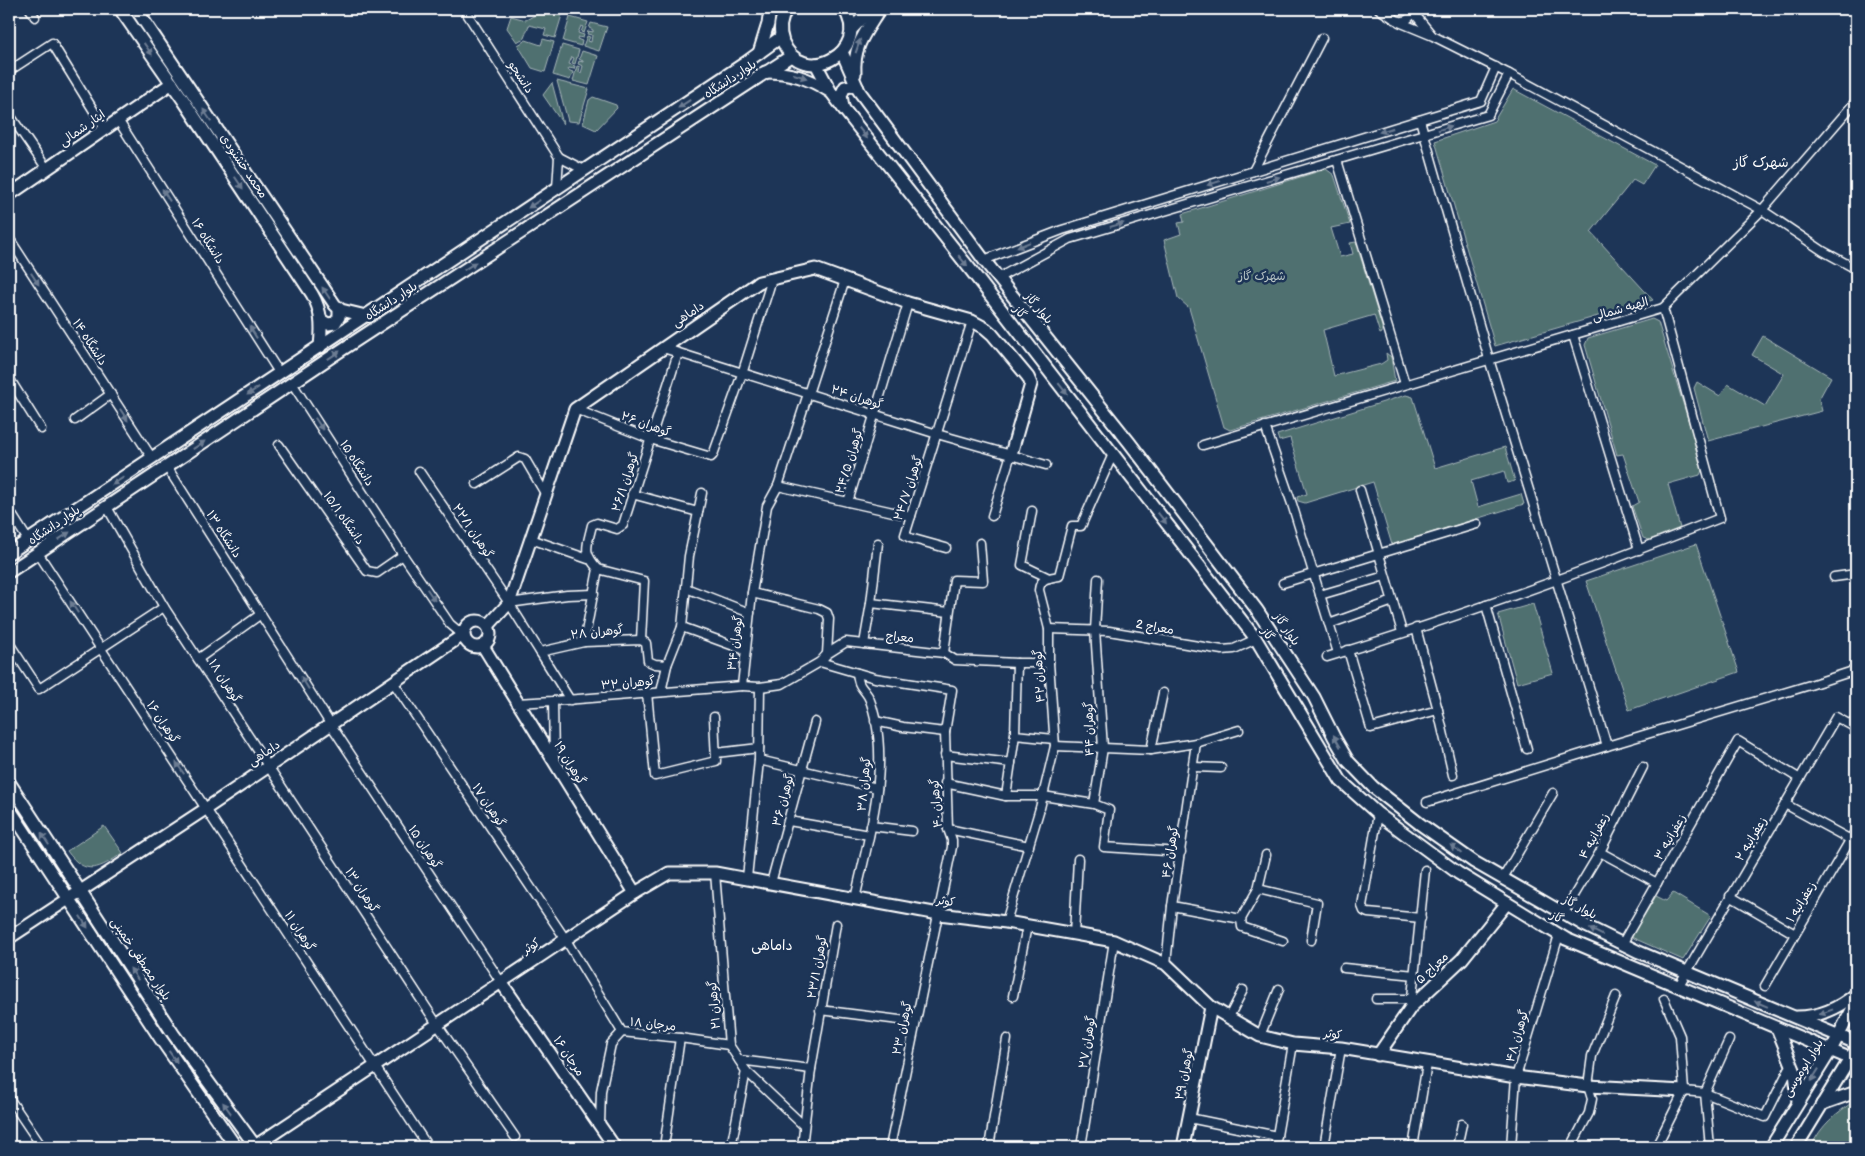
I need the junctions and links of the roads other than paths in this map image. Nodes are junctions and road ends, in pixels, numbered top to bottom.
1 (30, 9) edge
2 (120, 9) edge
3 (136, 9) edge
4 (464, 9) edge
5 (770, 9) edge
6 (844, 9) edge
7 (871, 9) edge
8 (880, 9) edge
9 (1379, 9) edge
10 (1390, 9) edge
11 (1412, 10) edge
12 (782, 12) edge
13 (35, 17) dead end
14 (1396, 20) junction
15 (851, 30) junction
16 (781, 36) junction
17 (1433, 36) junction
18 (1322, 38) dead end
19 (759, 52) junction
20 (842, 52) junction
21 (791, 56) junction
22 (816, 64) junction
23 (1496, 67) junction
24 (9, 71) edge
25 (765, 72) junction
26 (1509, 74) junction
27 (172, 83) junction
28 (858, 88) junction
29 (831, 92) junction
30 (1856, 101) edge
31 (843, 108) junction
32 (9, 114) edge
33 (118, 120) junction
34 (1420, 120) junction
35 (105, 129) junction
36 (1424, 134) junction
37 (559, 157) junction
38 (1337, 160) junction
39 (47, 169) junction
40 (584, 170) junction
41 (1253, 171) junction
42 (557, 188) junction
43 (9, 195) edge
44 (1132, 208) junction
45 (1762, 210) junction
46 (1135, 220) junction
47 (9, 238) edge
48 (984, 260) junction
49 (1856, 269) edge
50 (998, 278) junction
51 (772, 279) junction
52 (845, 280) junction
53 (908, 303) junction
54 (1663, 308) junction
55 (339, 309) junction
56 (366, 316) junction
57 (321, 320) junction
58 (972, 321) junction
59 (1574, 335) junction
60 (320, 346) junction
61 (663, 348) junction
62 (678, 353) junction
63 (1489, 360) junction
64 (280, 374) junction
65 (742, 374) junction
66 (9, 378) edge
67 (292, 383) junction
68 (1405, 384) junction
69 (808, 393) junction
70 (111, 394) junction
71 (575, 409) junction
72 (875, 415) junction
73 (75, 420) dead end
74 (1265, 426) junction
75 (41, 429) dead end
76 (936, 434) junction
77 (650, 438) junction
78 (1129, 442) junction
79 (279, 445) dead end
80 (1203, 445) dead end
81 (1011, 454) junction
82 (1113, 454) junction
83 (152, 458) junction
84 (1046, 465) dead end
85 (167, 467) junction
86 (419, 471) dead end
87 (477, 484) dead end
88 (778, 486) junction
89 (1360, 490) dead end
90 (702, 493) dead end
91 (546, 494) junction
92 (632, 494) junction
93 (848, 502) junction
94 (107, 507) junction
95 (9, 510) edge
96 (1032, 511) dead end
97 (698, 512) junction
98 (911, 516) junction
99 (992, 516) dead end
100 (1477, 524) dead end
101 (531, 539) junction
102 (28, 540) junction
103 (878, 543) dead end
104 (980, 543) dead end
105 (946, 548) dead end
106 (1639, 550) junction
107 (9, 553) edge
108 (38, 553) junction
109 (1379, 553) junction
110 (403, 554) junction
111 (588, 559) junction
112 (598, 569) junction
113 (9, 572) edge
114 (1313, 573) junction
115 (1856, 574) edge
116 (1386, 576) junction
117 (1834, 577) dead end
118 (1049, 578) junction
119 (1098, 579) dead end
120 (1557, 579) junction
121 (1284, 583) dead end
122 (686, 588) junction
123 (752, 593) junction
124 (594, 594) junction
125 (1320, 595) junction
126 (1393, 600) junction
127 (509, 603) junction
128 (871, 603) junction
129 (1486, 605) junction
130 (164, 607) junction
131 (948, 612) junction
132 (750, 613) junction
133 (261, 614) junction
134 (1329, 624) junction
135 (488, 626) junction
136 (682, 627) junction
137 (1416, 628) junction
138 (1048, 629) junction
139 (1096, 630) junction
140 (1402, 632) junction
141 (463, 635) junction
142 (1256, 639) junction
143 (641, 640) junction
144 (584, 642) junction
145 (9, 643) edge
146 (864, 644) junction
147 (483, 646) junction
148 (101, 648) junction
149 (745, 650) junction
150 (1348, 650) junction
151 (540, 652) junction
152 (944, 653) junction
153 (1338, 653) junction
154 (827, 654) junction
155 (1327, 656) dead end
156 (198, 658) junction
157 (820, 662) junction
158 (1018, 663) junction
159 (1049, 663) junction
160 (667, 665) junction
161 (1856, 670) edge
162 (857, 673) junction
163 (393, 682) junction
164 (742, 686) junction
165 (760, 687) junction
166 (661, 692) junction
167 (647, 693) junction
168 (1163, 693) dead end
169 (570, 700) junction
170 (553, 701) junction
171 (516, 703) junction
172 (1438, 710) junction
173 (714, 717) dead end
174 (876, 721) junction
175 (815, 722) dead end
176 (330, 724) junction
177 (1856, 728) edge
178 (1239, 730) dead end
179 (945, 732) junction
180 (1015, 735) junction
181 (1054, 742) junction
182 (1196, 743) junction
183 (1607, 746) junction
184 (759, 748) junction
185 (1103, 748) junction
186 (1527, 749) dead end
187 (1151, 750) junction
188 (716, 752) junction
189 (945, 755) junction
190 (759, 760) junction
191 (554, 764) junction
192 (1011, 764) junction
193 (268, 767) junction
194 (1194, 767) junction
195 (1643, 767) dead end
196 (1220, 768) dead end
197 (802, 770) junction
198 (1453, 775) dead end
199 (1800, 779) junction
200 (9, 782) edge
201 (946, 783) junction
202 (876, 788) junction
203 (1553, 793) dead end
204 (1006, 796) junction
205 (1043, 796) junction
206 (1427, 802) dead end
207 (1094, 804) junction
208 (1785, 804) junction
209 (9, 808) edge
210 (207, 808) junction
211 (1378, 814) junction
212 (789, 821) junction
213 (871, 826) junction
214 (948, 829) junction
215 (1856, 830) edge
216 (912, 832) dead end
217 (870, 835) junction
218 (1850, 840) junction
219 (1029, 846) junction
220 (1181, 852) junction
221 (1600, 852) junction
222 (1266, 855) dead end
223 (1078, 859) dead end
224 (1425, 870) dead end
225 (715, 873) junction
226 (747, 878) junction
227 (1503, 878) junction
228 (771, 883) junction
229 (1657, 883) junction
230 (1258, 889) junction
231 (80, 892) junction
232 (635, 893) junction
233 (1730, 896) junction
234 (68, 898) junction
235 (855, 899) junction
236 (1507, 903) junction
237 (1172, 906) junction
238 (939, 914) junction
239 (1563, 914) junction
240 (1421, 918) junction
241 (1241, 919) junction
242 (1006, 922) junction
243 (836, 924) dead end
244 (1027, 926) junction
245 (1559, 934) junction
246 (1795, 934) junction
247 (1074, 935) junction
248 (9, 938) edge
249 (566, 940) junction
250 (1311, 940) dead end
251 (1114, 941) junction
252 (1283, 941) dead end
253 (1622, 944) junction
254 (1166, 964) junction
255 (1344, 968) dead end
256 (1686, 972) junction
257 (1415, 975) junction
258 (501, 982) junction
259 (1765, 986) dead end
260 (1678, 987) junction
261 (1243, 990) dead end
262 (1279, 990) dead end
263 (1856, 994) edge
264 (1013, 996) dead end
265 (1616, 996) dead end
266 (1376, 999) dead end
267 (1664, 1000) dead end
268 (1856, 1002) edge
269 (1411, 1003) junction
270 (1211, 1007) junction
271 (820, 1010) junction
272 (1229, 1017) junction
273 (1791, 1017) junction
274 (915, 1022) junction
275 (437, 1024) junction
276 (1777, 1028) junction
277 (622, 1032) junction
278 (1260, 1036) junction
279 (1838, 1036) junction
280 (680, 1038) junction
281 (1006, 1039) dead end
282 (1729, 1040) dead end
283 (1856, 1043) edge
284 (1293, 1044) junction
285 (729, 1045) junction
286 (1340, 1048) junction
287 (1830, 1050) junction
288 (1378, 1054) junction
289 (1854, 1056) edge
290 (739, 1060) junction
291 (1426, 1064) junction
292 (374, 1066) junction
293 (810, 1069) junction
294 (1789, 1069) dead end
295 (746, 1071) junction
296 (1516, 1077) junction
297 (1588, 1086) junction
298 (1684, 1090) junction
299 (1856, 1092) edge
300 (1705, 1093) junction
301 (9, 1098) edge
302 (1798, 1102) junction
303 (1822, 1104) junction
304 (1189, 1118) junction
305 (1462, 1124) dead end
306 (600, 1126) junction
307 (804, 1126) junction
308 (1277, 1136) junction
309 (515, 1137) dead end
310 (42, 1147) edge
311 (236, 1147) edge
312 (255, 1147) edge
313 (428, 1147) edge
314 (614, 1147) edge
315 (664, 1147) edge
316 (731, 1147) edge
317 (802, 1147) edge
318 (890, 1147) edge
319 (989, 1147) edge
320 (1081, 1147) edge
321 (1183, 1147) edge
322 (1276, 1147) edge
323 (1324, 1147) edge
324 (1413, 1147) edge
325 (1458, 1147) edge
326 (1511, 1147) edge
327 (1571, 1147) edge
328 (1656, 1147) edge
329 (1710, 1147) edge
330 (1771, 1147) edge
331 (1796, 1147) edge

1 - 13 street
2 -> 27 main road, محمد خشنودی
55 -> 3 main road, محمد خشنودی
4 - 37 street, دانشجو
5 - 19 main road
6 - 15 main road
7 - 15 main road
28 -> 8 main road
9 - 14 street
10 - 14 street
11 - 14 street
11 - 17 street
12 - 16 main road
14 - 17 street
15 - 20 main road
16 - 19 main road, بلوار دانشگاه
16 - 21 main road
17 - 23 street
18 - 41 street
19 -> 40 main road, بلوار دانشگاه
20 - 22 main road
20 - 28 main road, بلوار گاز
21 - 22 main road
21 - 25 main road, بلوار دانشگاه
22 - 29 main road, گاز
23 - 26 street
23 - 34 street
24 - 35 street
25 -> 29 main road
67 -> 25 main road, بلوار دانشگاه
36 -> 26 street
26 - 45 street
27 - 33 main road, ایثار شمالی
27 -> 57 main road, محمد خشنودی
28 - 31 main road
28 - 48 main road, بلوار گاز
29 - 31 main road, گاز
30 - 45 street, الهیه شمالی
31 -> 82 main road, گاز
32 - 39 street
33 - 35 main road, ایثار شمالی
64 -> 33 street, دانشگاه ۱۶
34 - 36 street
34 -> 41 street
35 - 39 main road, ایثار شمالی
36 - 38 street
36 - 63 street
37 - 40 street
37 - 42 street
46 -> 38 street
38 - 68 street
39 - 43 main road, ایثار شمالی
40 - 42 main road, بلوار دانشگاه
41 -> 44 street
42 -> 56 main road, بلوار دانشگاه
44 - 46 street
44 -> 48 street
45 - 49 street
45 - 54 street, الهیه شمالی
50 -> 46 street
47 -> 70 street, دانشگاه ۱۴
48 - 50 main road, بلوار گاز
50 - 78 main road, بلوار گاز
51 - 52 main road, داماهی
51 - 61 main road, داماهی
51 - 65 street
52 - 53 main road, داماهی
52 - 69 street, گوهران ۳۴
53 - 58 main road, داماهی
53 - 72 street, گوهران ۲۴/۵
54 - 59 street, الهیه شمالی
54 - 106 street
55 - 56 main road
55 - 57 main road
56 - 60 main road, بلوار دانشگاه
57 - 60 main road, محمد خشنودی
58 - 76 street, گوهران ۲۴/۷
58 - 81 main road, داماهی
59 - 63 street, الهیه شمالی
59 - 106 street
60 - 64 main road, بلوار دانشگاه
61 - 62 street, گوهران ۲۴
61 - 71 main road, داماهی
62 - 65 street, گوهران ۲۴
62 - 77 street, گوهران ۲۶/۱
63 - 68 street, الهیه شمالی
63 - 120 street
64 -> 83 main road, بلوار دانشگاه
65 - 69 street, گوهران ۲۴
65 - 77 street, گوهران ۲۶
66 - 75 street
85 -> 67 main road, بلوار دانشگاه
67 -> 110 street, دانشگاه ۱۵
68 - 74 street, الهیه شمالی
69 - 72 street, گوهران ۲۴
69 - 88 street, گوهران ۳۴
70 - 73 street
70 -> 83 street, دانشگاه ۱۴
71 - 77 street, گوهران ۲۶
71 - 91 main road
72 - 76 street, گوهران ۲۴
72 - 93 street, گوهران ۲۴/۵
74 - 80 street, الهیه شمالی
74 - 114 street
76 - 81 street, گوهران ۲۴
76 - 98 street, گوهران ۲۴/۷
77 - 92 street, گوهران ۲۶/۱
78 - 82 main road
227 -> 78 main road, بلوار گاز
79 - 110 street, دانشگاه ۱۵/۱
81 - 84 street, گوهران ۲۴
81 - 99 street
82 - 118 street, گوهران ۴۲
82 -> 142 main road, گاز
83 -> 102 main road, بلوار دانشگاه
85 - 94 main road, بلوار دانشگاه
85 - 133 street, دانشگاه ۱۳
86 - 127 street, گوهران ۲۲/۱
87 - 91 street
88 - 93 street, گوهران ۲۴/۵
88 - 123 street, گوهران ۳۴
89 - 109 street
90 - 97 street
91 - 101 main road
92 - 97 street
92 - 111 street, گوهران ۲۶/۱
93 - 98 street
108 -> 94 main road, بلوار دانشگاه
94 - 130 street, گوهران ۱۸
95 - 102 street
96 - 118 street
97 - 122 street
98 - 105 street, گوهران ۲۴/۷
100 - 109 street
101 - 111 street
101 - 127 main road
102 - 107 main road, بلوار دانشگاه
103 - 128 street
104 - 131 street
106 - 120 street
108 - 113 main road, بلوار دانشگاه
148 -> 108 street, گوهران ۱۶
109 - 114 street
109 - 116 street
110 -> 141 street, دانشگاه ۱۵
111 - 112 street
112 - 124 street
112 - 143 street
114 - 121 street
114 - 125 street
115 - 117 street
116 - 125 street
116 - 126 street
118 - 138 street, گوهران ۴۲
119 - 139 street, گوهران ۴۴
120 - 129 street
120 - 183 street
122 - 132 street
122 - 136 street
123 - 132 street, گوهران ۳۴
123 - 154 street
124 - 127 street
124 - 144 street
125 - 134 street
126 - 134 street
126 - 140 street
127 - 135 main road
127 - 151 street
128 - 131 street
128 - 146 street
129 - 137 street
129 - 186 street
130 - 148 street
130 - 156 street, گوهران ۱۸
131 - 152 street
132 - 149 street, گوهران ۳۴
133 - 156 street
176 -> 133 street, دانشگاه ۱۳
134 - 153 street
135 - 141 main road
135 - 147 main road
136 - 149 street
136 - 160 street
137 - 140 street
137 - 172 street
138 - 139 street, معراج 2
138 - 159 street, گوهران ۴۲
139 - 142 street, معراج 2
139 - 185 street, گوهران ۴۴
140 - 150 street
141 - 147 main road
141 - 163 main road, داماهی
142 - 211 main road, گاز
143 - 144 street, گوهران ۲۸
143 - 160 street, گوهران ۲۸
144 - 151 street, گوهران ۲۸
145 - 148 street
146 - 152 street, معراج
146 - 154 street, معراج
147 - 171 main road, گوهران ۱۹
210 -> 148 street, گوهران ۱۶
149 - 164 street, گوهران ۳۴
150 - 153 street
150 - 172 street
151 - 169 street
152 - 158 street, معراج
153 - 155 street
154 - 157 street, معراج
156 - 193 street, گوهران ۱۸
157 - 162 street
157 - 165 street, معراج
158 - 159 street, معراج
158 - 180 street
159 - 181 street, گوهران ۴۲
160 - 166 street
161 - 183 street
162 - 174 street, گوهران ۳۸
162 - 179 street, گوهران ۴۰
163 - 176 main road, داماهی
163 - 249 street, گوهران ۱۷
164 - 165 street, گوهران ۳۴
164 - 166 street, گوهران ۳۲
165 - 184 street
166 - 167 street, گوهران ۳۲
167 - 169 street, گوهران ۳۲
167 - 188 street
168 - 187 street
169 - 170 street, گوهران ۳۲
170 - 171 street, گوهران ۳۲
170 - 191 street
171 - 191 main road, گوهران ۱۹
172 - 198 street
173 - 188 street
174 - 179 street
174 - 202 street, گوهران ۳۸
175 - 197 street, گوهران ۳۶
176 - 193 main road, داماهی
176 - 258 street, گوهران ۱۵
177 - 199 street, زعفرانیه ۲
178 - 182 street
179 - 189 street, گوهران ۴۰
180 - 181 street
180 - 192 street
181 - 185 street
181 - 205 street, گوهران ۴۲
182 - 187 street
182 - 194 street, گوهران ۴۶
183 - 206 street
184 - 188 street
184 - 190 street
185 - 187 street
185 - 207 street, گوهران ۴۴
189 - 192 street
189 - 201 street, گوهران ۴۰
190 - 197 street
190 - 226 street
191 - 232 main road, گوهران ۱۹
192 - 204 street
193 - 210 main road, داماهی
193 - 275 street, گوهران ۱۳
194 - 196 street
194 - 220 street, گوهران ۴۶
195 - 221 street, زعفرانیه ۴
197 - 202 street
197 - 212 street, گوهران ۳۶
199 - 208 street, زعفرانیه ۲
199 - 229 street, زعفرانیه ۳
231 -> 200 main road, بلوار مصطفی خمینی
201 - 204 street
201 - 214 street, گوهران ۴۰
202 - 213 street, گوهران ۳۸
203 - 227 street
204 - 205 street
205 - 207 street
205 - 219 street, گوهران ۴۲
207 - 220 street
208 - 218 street
208 - 233 street, زعفرانیه ۲
209 - 234 main road
210 - 231 main road, داماهی
210 - 292 street, گوهران ۱۱
211 - 236 main road, گاز
211 - 240 street
212 - 217 street
212 - 228 street, گوهران ۳۶
213 - 216 street
213 - 217 street, گوهران ۳۸
214 - 219 street
214 - 238 street, گوهران ۴۰
215 - 218 street, زعفرانیه ۱
217 - 235 street, گوهران ۳۸
218 - 246 street, زعفرانیه ۱
219 - 242 street, گوهران ۴۲
220 - 237 street, گوهران ۴۶
221 - 229 street
221 - 239 street, زعفرانیه ۴
222 - 230 street
223 - 247 street
224 - 240 street
225 - 226 main road, کوثر
225 - 232 main road, کوثر
225 - 285 street, گوهران ۲۱
226 - 228 main road, کوثر
227 - 239 main road, بلوار گاز
228 - 235 main road, کوثر
229 - 253 street, زعفرانیه ۳
230 - 241 street
230 - 250 street
231 - 234 main road, داماهی
312 -> 231 main road, بلوار مصطفی خمینی
232 - 249 main road, کوثر
233 - 246 street
233 - 256 street, زعفرانیه ۲
234 - 248 main road, داماهی
234 -> 311 main road
235 - 238 main road, کوثر
236 - 245 main road, گاز
236 - 269 main road, معراج ۵
237 - 241 street
237 - 254 street, گوهران ۴۶
238 - 242 main road, کوثر
238 - 274 street, گوهران ۲۳
253 -> 239 main road, بلوار گاز
240 - 257 street
241 - 252 street
242 - 244 main road, کوثر
243 - 271 street, گوهران ۲۳/۱
244 - 247 main road, کوثر
244 - 264 street
245 - 260 main road, گاز
245 - 296 street, گوهران ۴۸
246 - 259 street, زعفرانیه ۱
247 - 251 main road, کوثر
249 - 258 main road, کوثر
249 - 277 street, مرجان ۱۸
251 - 254 main road, کوثر
251 - 320 street, گوهران ۲۷
253 - 256 main road, بلوار گاز
254 - 270 main road, کوثر
255 - 257 street
256 - 260 street, زعفرانیه ۲
273 -> 256 main road, بلوار گاز
257 - 269 street
258 - 275 main road, کوثر
258 - 306 main road, مرجان ۱۶
260 - 276 main road, گاز
261 - 272 street
262 - 278 street
263 -> 273 main road
265 - 297 street
266 - 269 street
267 - 298 street
268 - 279 main road, بلوار ابوموسی
269 - 288 main road, معراج ۵
270 - 272 main road, کوثر
270 - 304 main road, گوهران ۲۹
271 - 274 street, گوهران ۲۳/۱
271 - 293 street
272 - 278 main road, کوثر
273 - 279 main road, بلوار گاز
274 - 318 street, گوهران ۲۳
275 - 292 main road, کوثر
275 - 309 street, گوهران ۱۳
276 - 287 main road, گاز
276 - 302 main road
277 - 280 street, مرجان ۱۸
277 - 306 street
278 - 284 main road, کوثر
279 - 283 main road, بلوار گاز
279 - 287 main road, بلوار ابوموسی
280 - 285 street, مرجان ۱۸
280 - 315 street
281 - 319 street
282 - 300 street
284 - 286 main road, کوثر
284 - 308 street
285 - 290 street, گوهران ۲۱
286 - 288 main road, کوثر
286 - 323 street
287 - 289 main road
287 -> 302 main road, بلوار ابوموسی
288 - 291 main road, کوثر
289 - 303 main road
290 - 293 street
290 - 295 street, گوهران ۲۱
291 - 296 main road, کوثر
291 - 324 street
292 - 312 main road, کوثر
292 - 313 street, گوهران ۱۱
293 - 307 street
294 - 300 street
295 - 307 street, گوهران ۲۱
295 - 316 street
296 - 297 main road, کوثر
296 - 326 street, گوهران ۴۸
297 - 298 main road, کوثر
297 - 327 street
298 - 300 street
298 - 328 street
299 - 303 main road
300 - 329 street
301 - 310 street
302 - 330 main road, بلوار ابوموسی
303 - 331 main road
304 - 308 street
304 - 321 main road, گوهران ۲۹
305 - 325 street
306 - 314 main road, مرجان ۱۶
307 - 317 street
308 - 322 street

